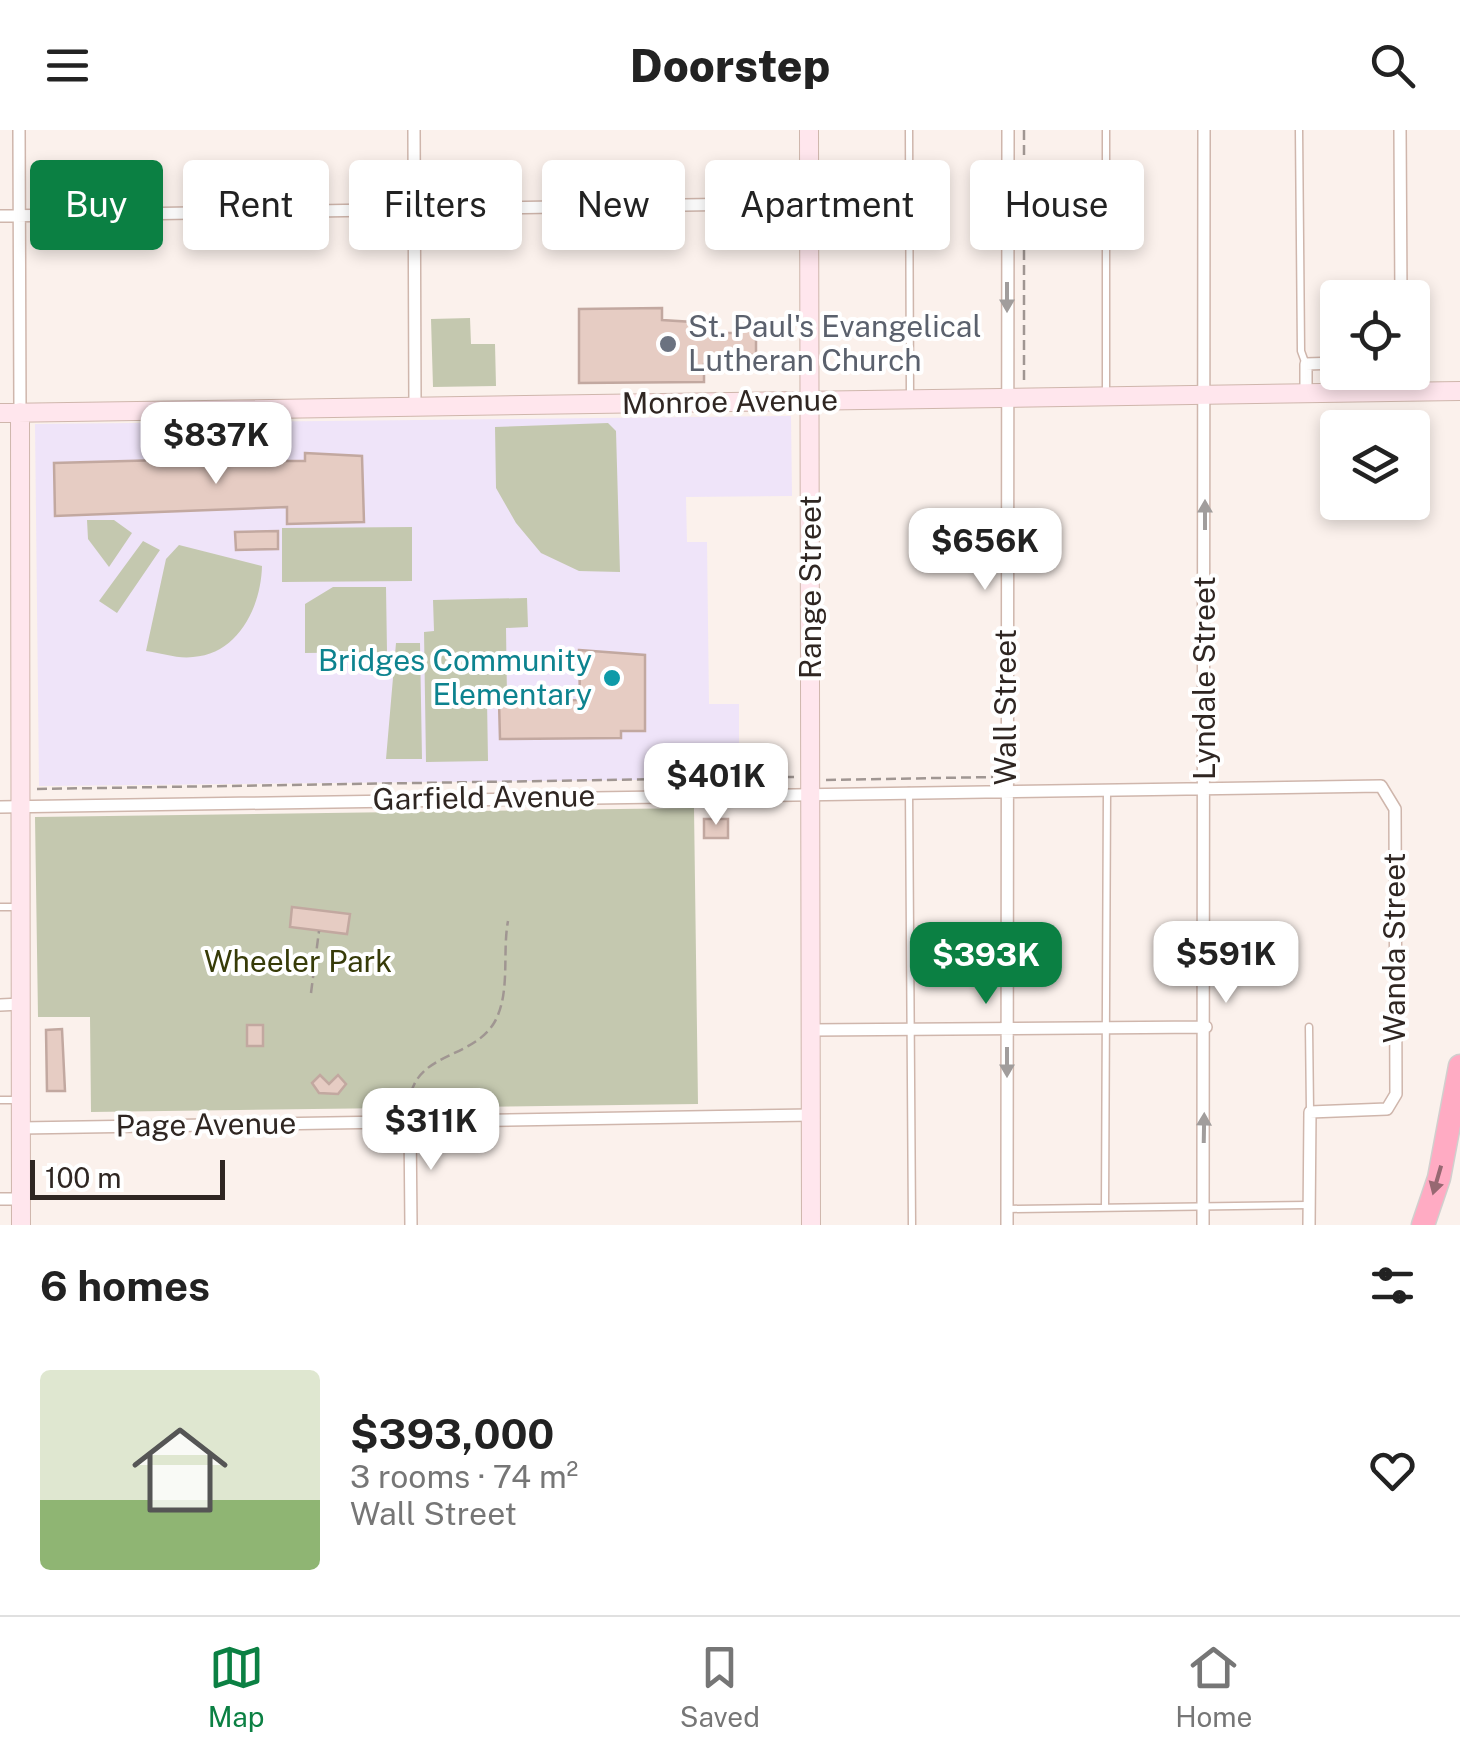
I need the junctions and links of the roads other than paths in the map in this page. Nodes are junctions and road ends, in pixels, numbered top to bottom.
1 (19, 130) edge
2 (414, 130) edge
3 (809, 130) edge
4 (909, 130) edge
5 (1008, 130) edge
6 (1106, 130) edge
7 (1204, 130) edge
8 (1299, 130) edge
9 (1400, 130) edge
10 (414, 160) edge
11 (809, 160) edge
12 (705, 205) edge
13 (522, 208) edge
14 (349, 211) edge
15 (0, 216) edge
16 (20, 216) junction
17 (414, 250) edge
18 (810, 250) edge
19 (1401, 280) edge
20 (1306, 364) junction
21 (1320, 364) edge
22 (1460, 391) edge
23 (1306, 393) junction
24 (1206, 394) junction
25 (1106, 396) junction
26 (1012, 397) junction
27 (910, 399) junction
28 (810, 400) junction
29 (415, 407) junction
30 (20, 412) junction
31 (0, 413) edge
32 (1005, 783) junction
33 (812, 787) junction
34 (1204, 787) junction
35 (1107, 788) junction
36 (1388, 790) joint
37 (909, 791) junction
38 (21, 798) junction
39 (0, 806) edge
40 (0, 907) edge
41 (20, 907) junction
42 (21, 1004) junction
43 (0, 1005) edge
44 (1206, 1027) junction
45 (1006, 1028) junction
46 (1106, 1028) junction
47 (1309, 1028) dead end
48 (812, 1030) junction
49 (912, 1030) junction
50 (1460, 1066) edge
51 (0, 1100) edge
52 (21, 1100) junction
53 (1310, 1112) junction
54 (812, 1115) junction
55 (410, 1122) junction
56 (21, 1128) junction
57 (0, 1199) edge
58 (20, 1199) junction
59 (1309, 1206) junction
60 (1105, 1208) junction
61 (1202, 1208) junction
62 (1007, 1209) junction
63 (20, 1225) edge
64 (411, 1225) edge
65 (811, 1225) edge
66 (912, 1225) edge
67 (1007, 1225) edge
68 (1203, 1225) edge
69 (1308, 1225) edge
70 (1423, 1225) edge

1 - 16 street
2 - 10 street
3 - 11 street, Range Street
4 - 27 lane
5 -> 26 street, Wall Street
6 - 25 lane
7 - 24 street, Lyndale Street
8 - 20 lane
9 - 19 street
12 - 13 street
14 - 16 street
15 - 16 street
16 - 30 street
17 - 29 street
18 - 28 street, Range Street
20 - 21 street
20 - 23 street
22 - 23 street, Monroe Avenue
23 - 24 street, Monroe Avenue
24 - 25 street, Monroe Avenue
34 -> 24 street, Lyndale Street
25 - 26 street, Monroe Avenue
26 - 27 street, Monroe Avenue
26 - 32 street, Wall Street
27 - 28 street, Monroe Avenue
28 - 29 street, Monroe Avenue
28 - 33 street, Range Street
29 - 30 street, Monroe Avenue
30 - 31 street, Monroe Avenue
30 - 38 street
32 - 35 street, Garfield Avenue
32 - 37 street, Garfield Avenue
32 - 45 street, Wall Street
33 - 37 street, Garfield Avenue
33 - 38 street, Garfield Avenue
33 - 48 street, Range Street
34 - 35 street, Garfield Avenue
34 - 36 street, Garfield Avenue
34 - 44 street, Lyndale Street
35 - 46 lane
36 - 53 street, Wanda Street
37 - 49 lane
38 - 39 street, Garfield Avenue
38 - 41 street
40 - 41 lane
41 - 42 street
42 - 43 street
42 - 52 street
44 - 46 street
61 -> 44 street, Lyndale Street
45 - 46 street
45 - 49 street
45 -> 62 street, Wall Street
46 - 60 lane
47 - 53 lane
48 - 49 street
48 - 54 street, Range Street
49 - 66 lane
50 -> 70 highway
51 - 52 lane
52 - 56 street
53 - 59 street
54 - 55 street, Page Avenue
54 - 65 street, Range Street
55 - 56 street, Page Avenue
55 - 64 street
56 - 58 street
57 - 58 street
58 - 63 street
59 - 61 lane
59 - 69 street
60 - 61 lane
60 - 62 lane
61 - 68 street, Lyndale Street
62 - 67 street, Wall Street

